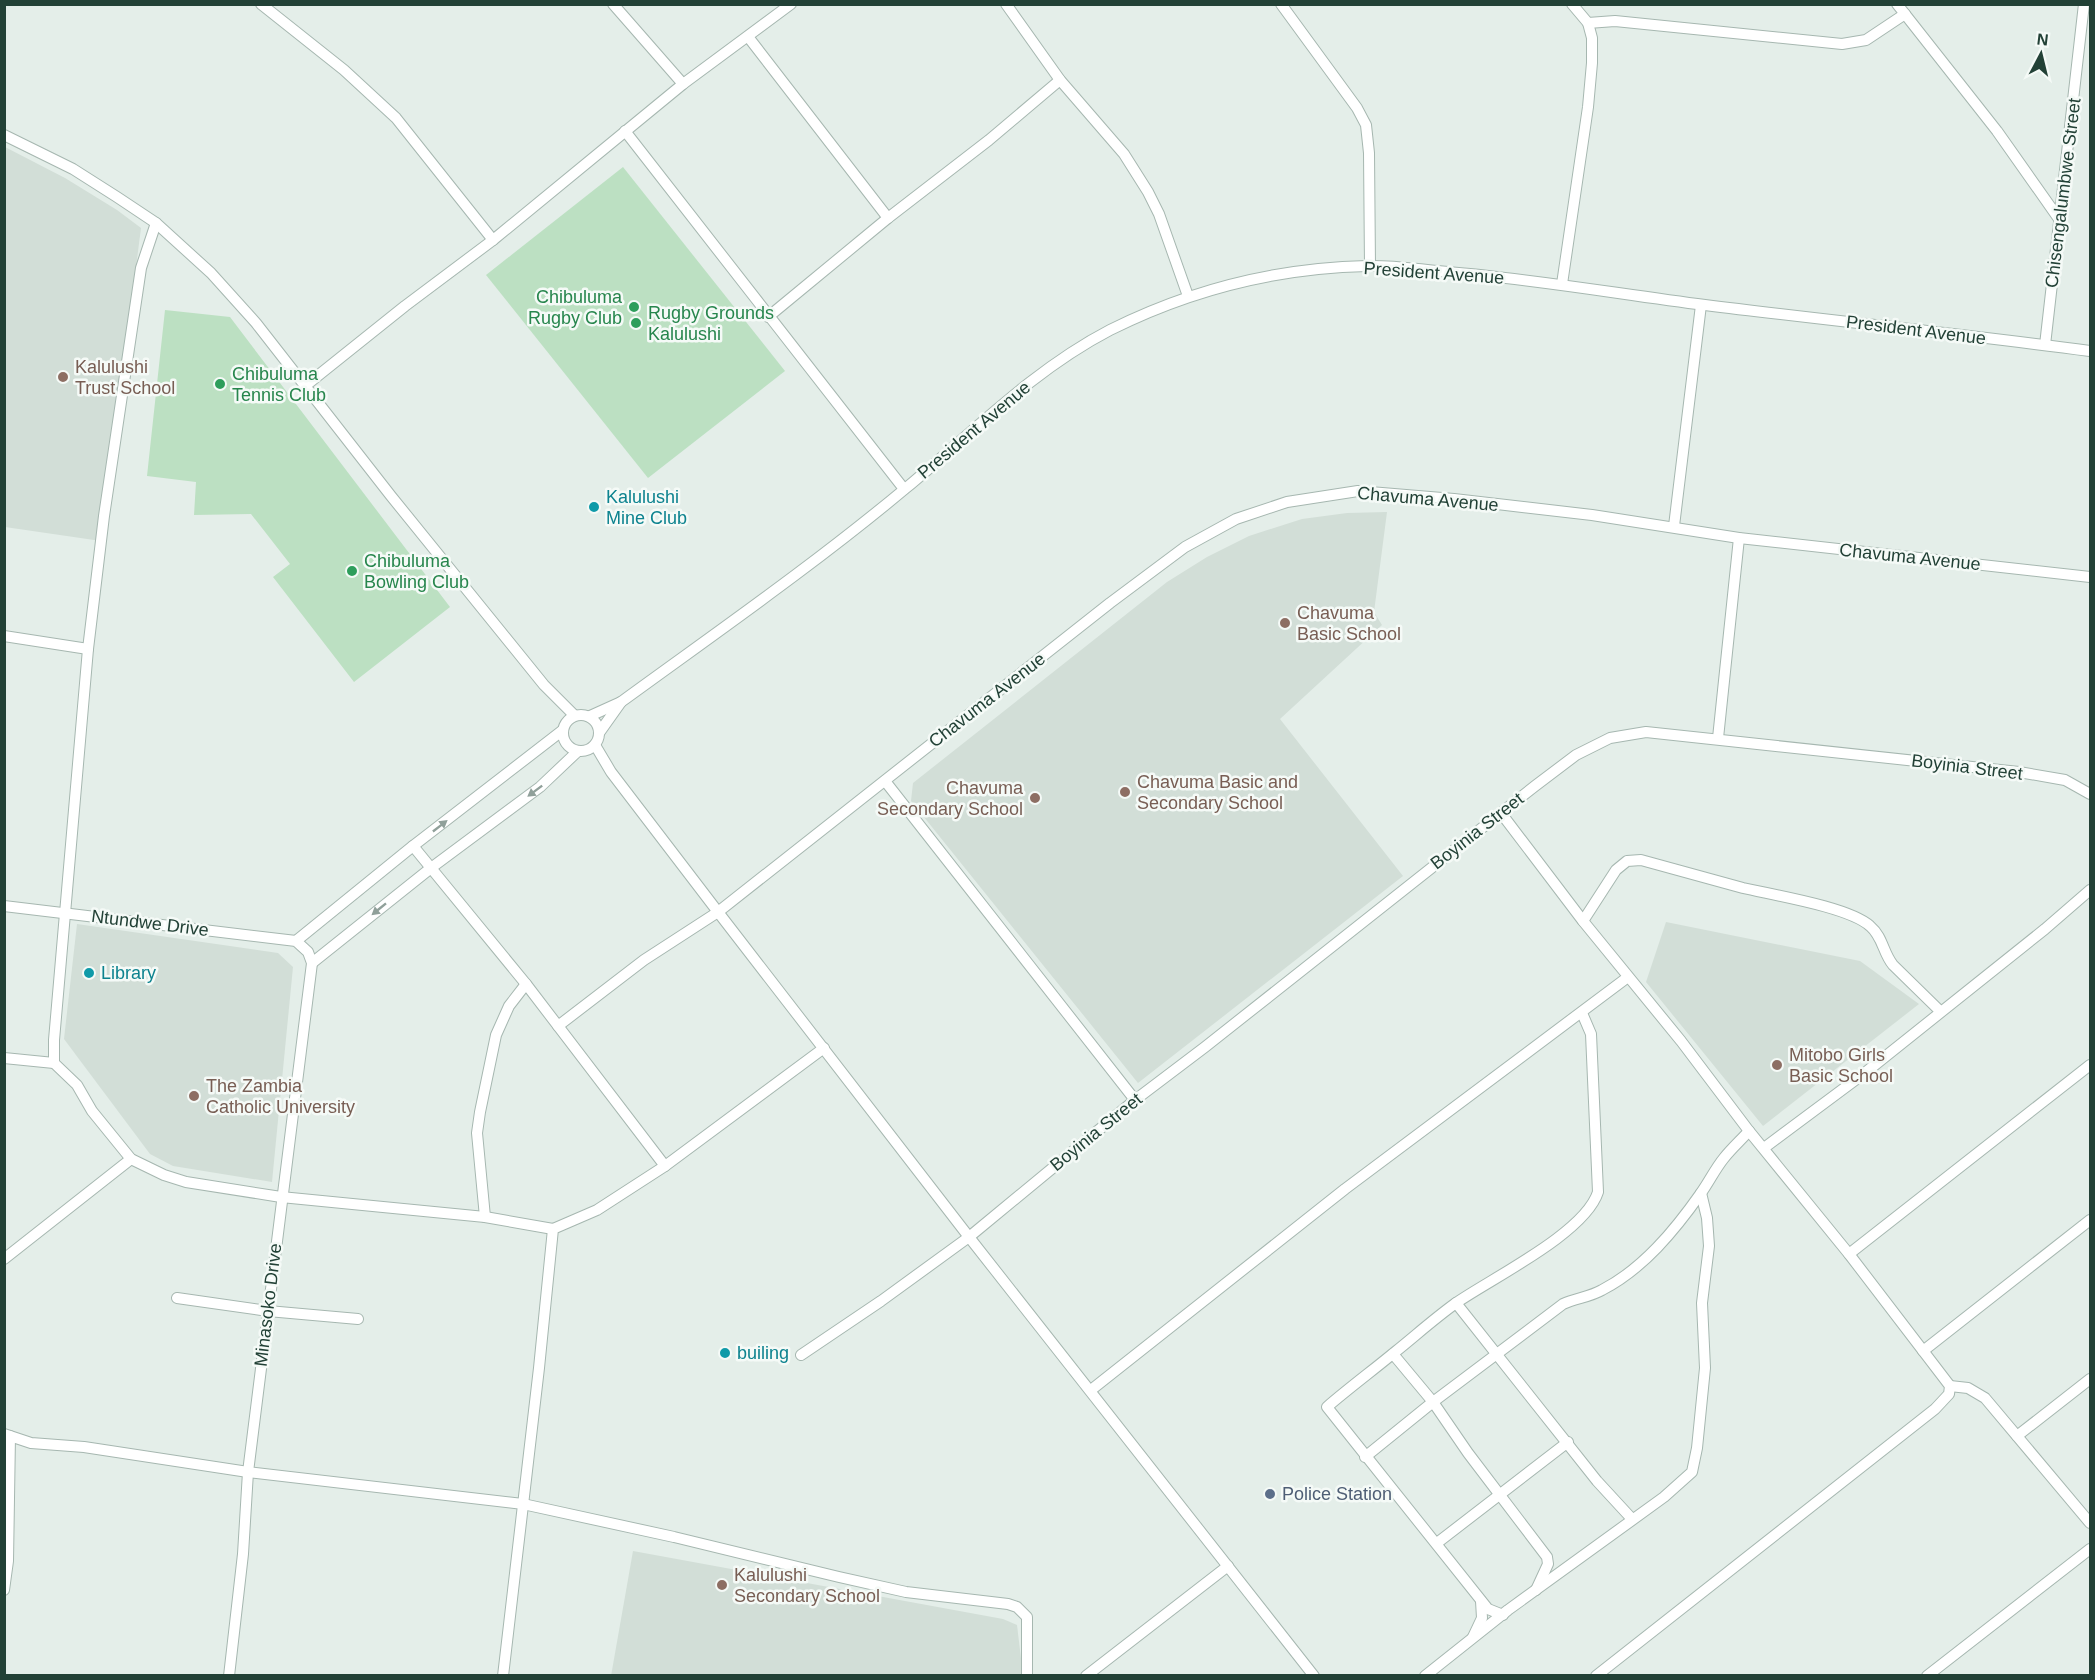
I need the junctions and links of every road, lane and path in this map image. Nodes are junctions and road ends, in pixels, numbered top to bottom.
1 (261, 4) edge
2 (613, 4) edge
3 (791, 4) edge
4 (1006, 4) edge
5 (1281, 4) edge
6 (1572, 4) edge
7 (1897, 4) edge
8 (2083, 4) edge
9 (1905, 14) junction
10 (1588, 23) junction
11 (749, 38) junction
12 (1060, 80) junction
13 (683, 84) junction
14 (625, 131) junction
15 (4, 135) edge
16 (888, 218) junction
17 (2059, 219) junction
18 (156, 224) junction
19 (493, 240) junction
20 (1370, 266) junction
21 (1562, 284) junction
22 (1188, 296) junction
23 (1701, 305) junction
24 (768, 317) junction
25 (2045, 345) junction
26 (2091, 351) edge
27 (305, 386) junction
28 (904, 489) junction
29 (1674, 526) junction
30 (1739, 538) junction
31 (2091, 578) edge
32 (4, 636) edge
33 (88, 649) junction
34 (621, 702) junction
35 (590, 716) junction
36 (568, 722) junction
37 (599, 733) junction
38 (1718, 738) junction
39 (586, 749) junction
40 (885, 781) junction
41 (2091, 794) edge
42 (1501, 813) junction
43 (413, 846) junction
44 (431, 867) junction
45 (2091, 890) edge
46 (4, 906) edge
47 (718, 912) junction
48 (65, 913) junction
49 (1583, 921) junction
50 (296, 941) junction
51 (312, 963) junction
52 (1628, 977) junction
53 (526, 984) junction
54 (1940, 1011) junction
55 (1582, 1013) junction
56 (558, 1026) junction
57 (824, 1048) junction
58 (4, 1058) edge
59 (54, 1063) junction
60 (2091, 1065) edge
61 (1135, 1100) junction
62 (1749, 1131) junction
63 (1764, 1148) junction
64 (131, 1159) junction
65 (665, 1166) junction
66 (1701, 1193) junction
67 (281, 1197) junction
68 (485, 1217) junction
69 (2091, 1220) edge
70 (553, 1229) junction
71 (969, 1237) junction
72 (1849, 1254) junction
73 (4, 1259) edge
74 (177, 1298) dead end
75 (1456, 1303) junction
76 (268, 1311) junction
77 (358, 1319) dead end
78 (1923, 1351) junction
79 (1497, 1353) junction
80 (1393, 1354) junction
81 (801, 1355) dead end
82 (2091, 1379) edge
83 (1950, 1386) junction
84 (1091, 1390) junction
85 (1433, 1402) junction
86 (7, 1435) edge
87 (2017, 1436) junction
88 (1568, 1442) junction
89 (1365, 1457) junction
90 (248, 1472) junction
91 (1500, 1494) junction
92 (523, 1504) junction
93 (1632, 1519) junction
94 (2090, 1522) edge
95 (1437, 1543) junction
96 (2091, 1549) edge
97 (1228, 1566) junction
98 (4, 1590) edge
99 (1534, 1592) junction
100 (1481, 1601) junction
101 (1503, 1615) junction
102 (1472, 1640) junction
103 (229, 1676) edge
104 (503, 1676) edge
105 (1027, 1676) edge
106 (1086, 1676) edge
107 (1314, 1676) edge
108 (1425, 1676) edge
109 (1596, 1676) edge
110 (1927, 1676) edge

1 - 19 street
2 - 13 street
3 - 11 street
4 - 12 street
5 - 20 street
6 - 10 street
7 - 9 street
8 - 17 street
8 - 25 street, Chisengalumbwe Street
9 - 10 street
9 - 17 street
10 - 21 street
11 - 13 street
11 - 16 street
12 - 16 street
12 - 22 street
13 - 14 street
14 - 19 street
14 - 24 street
15 - 18 street
16 - 24 street
17 - 25 street
18 - 27 street
18 - 33 street
19 - 27 street
20 - 21 street, President Avenue
20 - 22 street, President Avenue
21 - 23 street, President Avenue
22 - 28 street, President Avenue
23 - 25 street, President Avenue
23 - 29 street
24 - 28 street
25 - 26 street, President Avenue
27 - 36 street
28 - 34 street, President Avenue
29 - 30 street, Chavuma Avenue
29 - 40 street, Chavuma Avenue
30 - 31 street, Chavuma Avenue
30 - 38 street
32 - 33 street
33 - 48 street
34 - 35 street, President Avenue
34 - 37 street, President Avenue
35 - 36 street
35 - 37 street
36 - 39 street
43 -> 36 street
37 - 39 street
38 - 41 street, Boyinia Street
38 - 42 street, Boyinia Street
39 -> 44 street
39 - 47 street
40 - 47 street, Chavuma Avenue
40 - 61 street
42 - 49 street
42 - 61 street, Boyinia Street
43 - 44 street
43 - 50 street
44 -> 51 street
44 - 53 street
45 - 54 street
46 - 48 street, Ntundwe Drive
47 - 56 street, Chavuma Avenue
47 - 57 street
48 - 50 street, Ntundwe Drive
48 - 59 street
49 - 52 street
49 - 54 street
50 - 51 street
51 - 67 street, Minasoko Drive
52 - 55 street
52 - 62 street
53 - 56 street
53 - 68 street
54 - 63 street
55 - 75 street
55 - 84 street
56 - 65 street
57 - 65 street
57 - 71 street
58 - 59 street
59 - 64 street
60 - 72 street
61 - 71 street, Boyinia Street
62 - 63 street
62 - 66 street
63 - 72 street
64 - 67 street
64 - 73 street
65 - 70 street
66 - 79 street
66 - 93 street
67 - 68 street
67 - 76 street, Minasoko Drive
68 - 70 street
69 - 78 street
70 - 92 street
71 - 81 street, Boyinia Street
71 - 84 street
72 - 78 street
74 - 76 street
75 - 79 street
75 - 80 street
76 - 77 street
76 - 90 street, Minasoko Drive
78 - 83 street
79 - 85 street
79 - 88 street
80 - 85 street
80 - 89 street
82 - 87 street
83 - 87 street
83 - 109 street
84 - 97 street
85 - 89 street
85 - 91 street
86 - 90 street
86 - 98 street
87 - 94 street
88 - 91 street
88 - 93 street
89 - 95 street
90 - 92 street
90 - 103 street, Minasoko Drive
91 - 95 street
91 - 99 street
92 - 104 street
92 - 105 street
93 - 99 street
95 - 100 street
96 - 110 street
97 - 106 street
97 - 107 street
99 - 101 street
100 - 101 street
100 - 102 street
101 - 102 street
102 - 108 street

